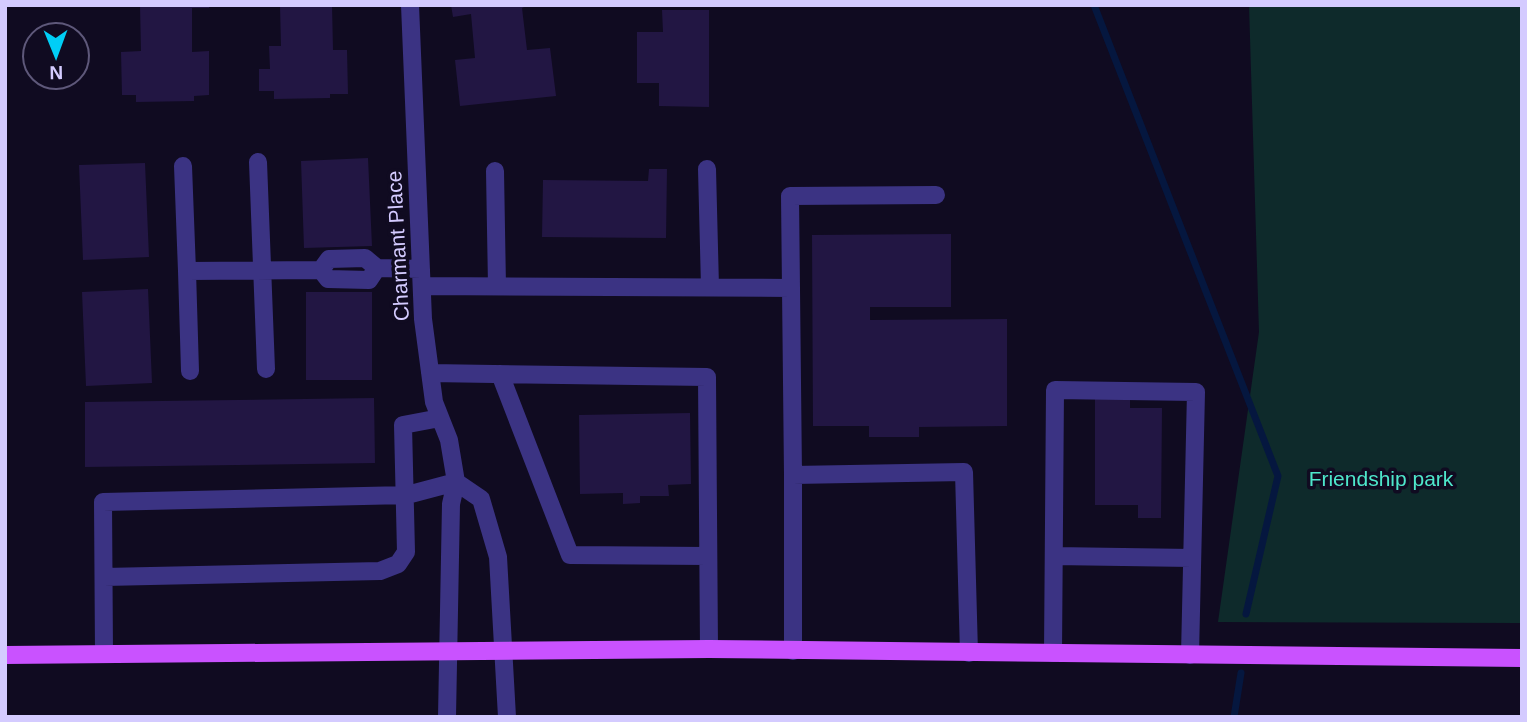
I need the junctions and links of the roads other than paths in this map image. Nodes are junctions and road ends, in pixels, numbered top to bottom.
1 (410, 5) edge
2 (258, 162) dead end
3 (183, 166) dead end
4 (707, 169) dead end
5 (495, 171) dead end
6 (936, 195) dead end
7 (262, 270) junction
8 (187, 271) junction
9 (421, 277) junction
10 (497, 286) junction
11 (710, 287) junction
12 (791, 288) junction
13 (266, 369) dead end
14 (190, 371) dead end
15 (430, 373) junction
16 (500, 374) junction
17 (440, 418) junction
18 (793, 475) junction
19 (456, 482) junction
20 (407, 495) junction
21 (708, 556) junction
22 (1054, 556) junction
23 (1192, 558) junction
24 (104, 577) junction
25 (448, 649) junction
26 (709, 649) junction
27 (505, 650) junction
28 (793, 651) junction
29 (104, 653) junction
30 (969, 653) junction
31 (1053, 653) junction
32 (1190, 654) junction
33 (5, 655) edge
34 (1522, 658) edge
35 (447, 717) edge
36 (507, 717) edge

1 - 9 street, Charmant Place
2 - 7 street
3 - 8 street
4 - 11 street
5 - 10 street
6 - 12 street
7 - 8 street
7 - 9 street
7 - 13 street
8 - 14 street
9 - 10 street
9 - 15 street, Charmant Place
10 - 11 street
11 - 12 street
12 - 18 street
15 - 16 street
15 - 17 street, Charmant Place
16 - 21 street
16 - 21 street
17 - 19 street, Charmant Place
17 - 20 street
18 - 28 street
18 - 30 street
19 - 20 street
19 - 25 street, Charmant Place
19 - 27 street
20 - 24 street
20 - 24 street
21 - 26 street
22 - 23 street
22 - 23 street
22 - 31 street
23 - 32 street
24 - 29 street
25 - 27 main road
25 - 29 main road
25 - 35 street, Charmant Place
26 - 27 main road
26 - 28 main road
27 - 36 street
28 - 30 main road
29 - 33 main road
30 - 31 main road
31 - 32 main road
32 - 34 main road

